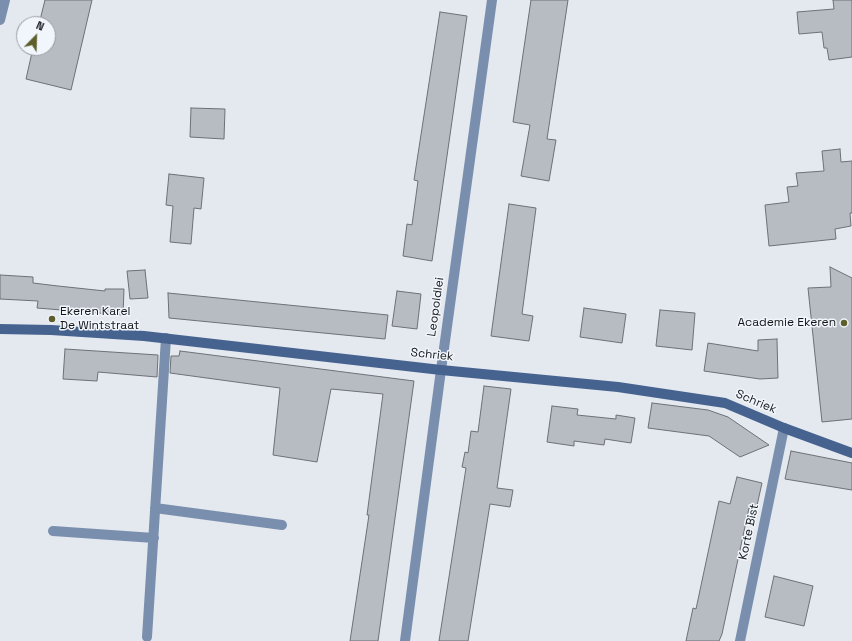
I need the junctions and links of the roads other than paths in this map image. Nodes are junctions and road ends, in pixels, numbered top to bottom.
1 (5, 0) edge
2 (492, 0) edge
3 (0, 20) edge
4 (0, 329) edge
5 (166, 338) junction
6 (441, 370) junction
7 (784, 428) junction
8 (852, 453) edge
9 (156, 508) junction
10 (282, 524) dead end
11 (53, 530) dead end
12 (154, 538) junction
13 (147, 637) dead end
14 (405, 641) edge
15 (740, 641) edge

1 - 3 street
2 - 6 street, Leopoldlei
4 - 5 street, Schriek
5 - 6 street, Schriek
5 - 9 street
6 - 7 street, Schriek
6 - 14 street, Leopoldlei
7 - 8 street, Schriek
7 - 15 street, Korte Bist
9 - 10 street
9 - 12 street
11 - 12 street
12 - 13 street

